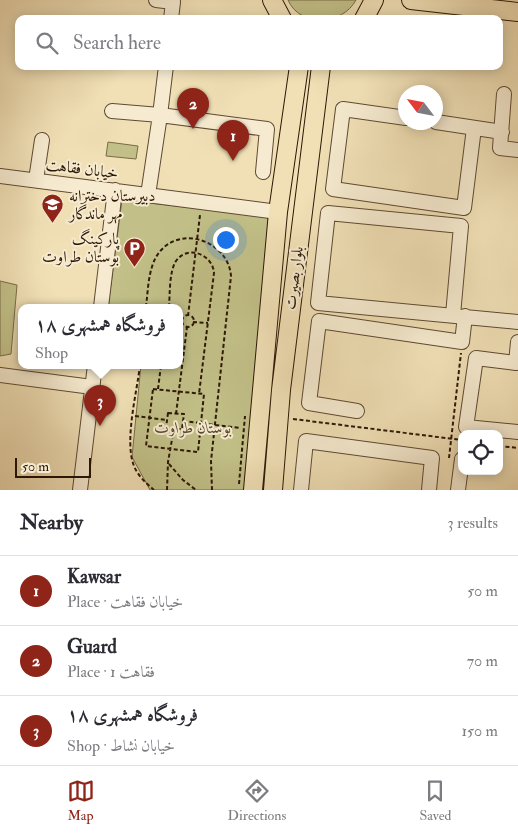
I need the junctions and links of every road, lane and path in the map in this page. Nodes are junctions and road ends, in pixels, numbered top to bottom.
1 (156, 0) edge
2 (272, 0) edge
3 (374, 0) edge
4 (411, 0) edge
5 (518, 12) edge
6 (171, 15) edge
7 (280, 15) edge
8 (366, 15) edge
9 (166, 70) edge
10 (297, 70) edge
11 (320, 70) edge
12 (504, 94) dead end
13 (112, 111) dead end
14 (160, 115) junction
15 (398, 117) edge
16 (443, 123) edge
17 (474, 128) junction
18 (502, 132) junction
19 (42, 140) dead end
20 (518, 150) edge
21 (263, 172) dead end
22 (0, 176) edge
23 (36, 180) junction
24 (115, 190) junction
25 (148, 195) junction
26 (202, 202) junction
27 (278, 212) junction
28 (302, 216) junction
29 (197, 238) junction
30 (196, 253) junction
31 (101, 304) edge
32 (146, 304) edge
33 (169, 304) edge
34 (183, 315) edge
35 (459, 315) junction
36 (188, 316) junction
37 (193, 322) junction
38 (518, 322) edge
39 (208, 323) junction
40 (183, 326) edge
41 (187, 327) junction
42 (462, 342) junction
43 (518, 342) edge
44 (518, 347) edge
45 (183, 355) edge
46 (94, 369) edge
47 (140, 369) edge
48 (161, 369) edge
49 (181, 369) edge
50 (0, 375) edge
51 (92, 387) junction
52 (158, 389) junction
53 (178, 391) junction
54 (199, 394) junction
55 (246, 409) dead end
56 (357, 411) dead end
57 (176, 414) junction
58 (134, 416) junction
59 (278, 417) junction
60 (150, 418) junction
61 (167, 420) junction
62 (183, 421) junction
63 (201, 423) junction
64 (216, 424) junction
65 (174, 428) junction
66 (240, 428) dead end
67 (518, 432) edge
68 (452, 439) junction
69 (458, 440) edge
70 (503, 446) edge
71 (518, 448) edge
72 (170, 449) junction
73 (168, 462) junction
74 (455, 462) edge
75 (80, 490) edge
76 (154, 490) edge
77 (167, 490) edge
78 (196, 490) edge
79 (212, 490) edge
80 (239, 490) edge
81 (253, 490) edge
82 (273, 490) edge
83 (301, 490) edge
84 (429, 490) edge
85 (458, 490) edge

1 - 6 street
2 - 7 main road
3 - 8 main road
4 - 5 main road
9 - 14 street
10 - 27 main road, بلوار بصیرت
11 - 28 main road, بلوار بصیرت
12 - 18 street
13 - 14 street
14 - 21 street
14 - 25 street
15 - 17 street
16 - 17 street
17 - 18 street
18 - 20 street
19 - 23 street
22 - 23 street, خیابان فقاهت
23 - 24 street, خیابان فقاهت
24 - 25 street, خیابان فقاهت
24 - 31 street
25 - 26 street, خیابان فقاهت
26 - 27 street, خیابان فقاهت
26 - 29 path
27 - 28 main road
27 - 81 main road, بلوار بصیرت
28 - 59 main road, بلوار بصیرت
29 - 30 path
29 - 32 path
29 - 64 path
30 - 33 path
30 - 36 path
30 - 39 path
34 - 36 path
35 - 35 street
35 - 38 street
35 - 42 street
36 - 37 path
37 - 39 path
37 - 41 path
39 - 54 path
40 - 41 path
41 - 45 path
42 - 56 street
42 - 68 path
43 - 44 street
44 - 67 street
46 - 51 street
47 - 58 path
48 - 52 path
49 - 53 path
50 - 51 street
51 - 75 street
52 - 53 path
52 - 60 path
53 - 54 path
53 - 57 path
54 - 63 path
55 - 80 path
57 - 61 path
57 - 62 path
58 - 60 path
58 - 76 path
59 - 68 path
59 - 82 main road, بلوار بصیرت
60 - 61 path
60 - 72 path
61 - 65 path
62 - 63 path
62 - 65 path
63 - 64 path
63 - 72 path
64 - 66 path
64 - 79 path
65 - 72 path
68 - 69 path
68 - 74 path
70 - 71 path
72 - 73 path
73 - 77 path
73 - 78 path
74 - 85 street
83 - 84 street

